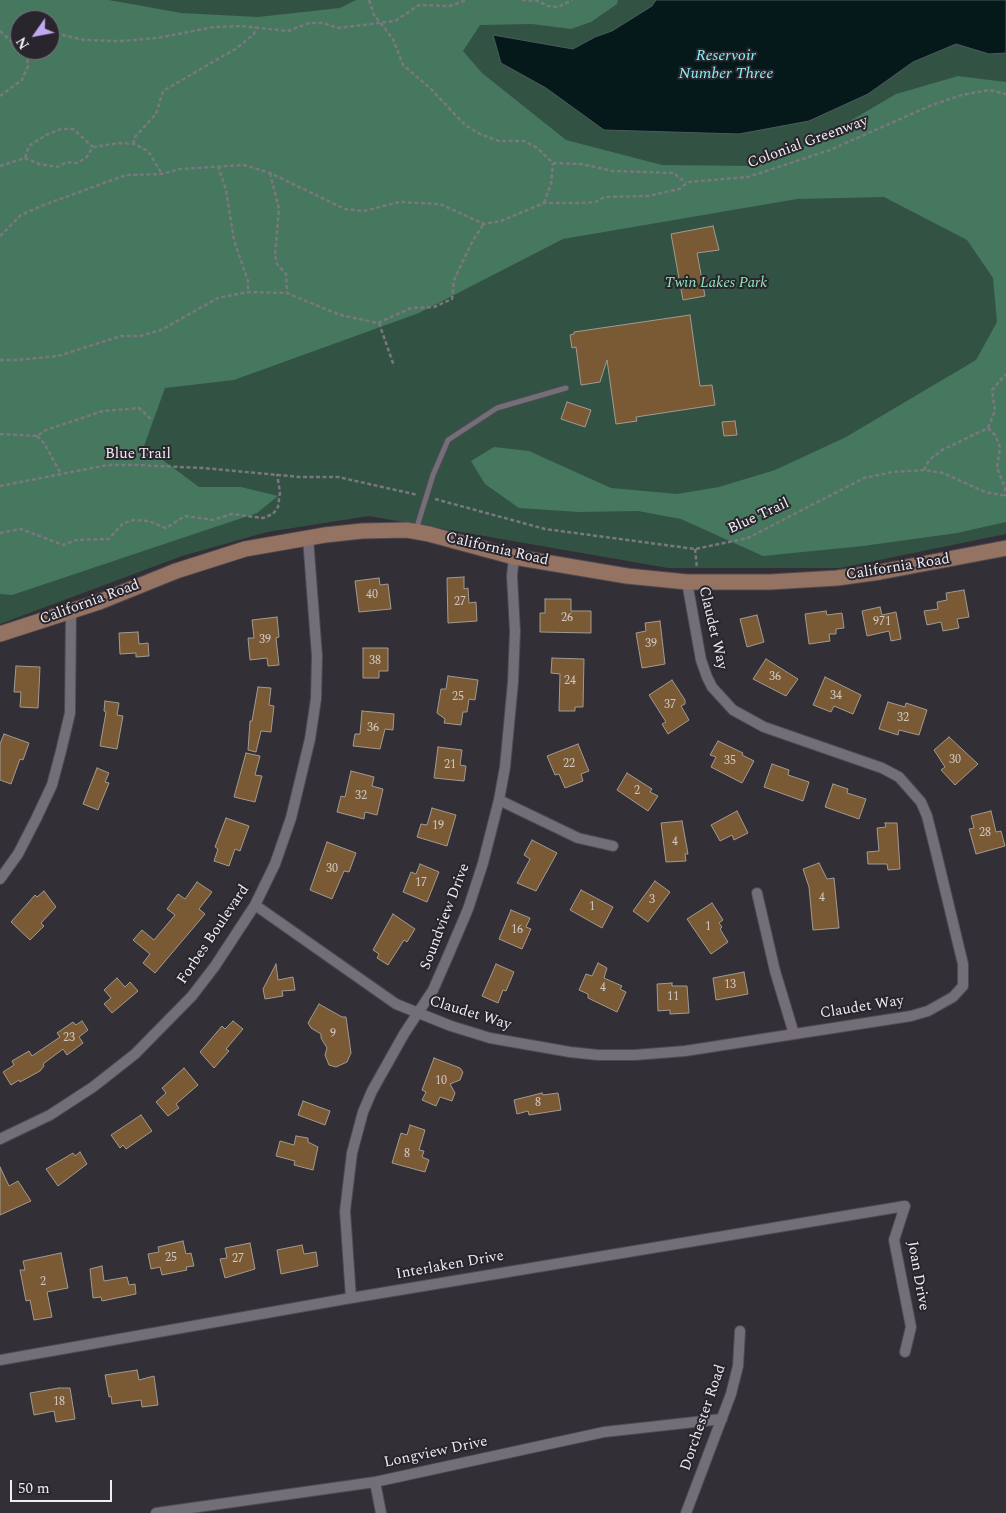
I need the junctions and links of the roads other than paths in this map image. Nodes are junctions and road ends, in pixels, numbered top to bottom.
1 (566, 388) dead end
2 (416, 532) junction
3 (308, 538) junction
4 (1006, 548) edge
5 (514, 557) junction
6 (692, 582) junction
7 (71, 610) junction
8 (0, 634) edge
9 (499, 800) junction
10 (613, 846) dead end
11 (0, 879) edge
12 (757, 893) dead end
13 (255, 906) junction
14 (418, 1013) junction
15 (794, 1034) junction
16 (0, 1139) edge
17 (905, 1206) joint
18 (351, 1298) junction
19 (740, 1331) dead end
20 (905, 1352) dead end
21 (0, 1360) edge
22 (722, 1419) junction
23 (375, 1482) junction
24 (156, 1513) edge
25 (381, 1513) edge
26 (686, 1513) edge

1 - 2 lane
2 - 3 main road, California Road
2 - 5 main road, California Road
3 - 7 main road, California Road
3 - 13 street, Forbes Boulevard
4 - 6 main road, California Road
5 - 6 main road, California Road
5 - 9 street, Soundview Drive
6 - 15 street, Claudet Way
7 - 8 main road, California Road
7 - 11 street
9 - 10 street
9 - 14 street, Soundview Drive
12 - 15 street
13 - 14 street, Claudet Way
13 - 16 street, Forbes Boulevard
14 - 15 street, Claudet Way
14 - 18 street, Soundview Drive
17 - 18 street, Interlaken Drive
17 - 20 street, Joan Drive
18 - 21 street, Interlaken Drive
19 - 22 street, Dorchester Road
22 - 23 street, Longview Drive
22 - 26 street, Dorchester Road
23 - 24 street, Longview Drive
23 - 25 street

